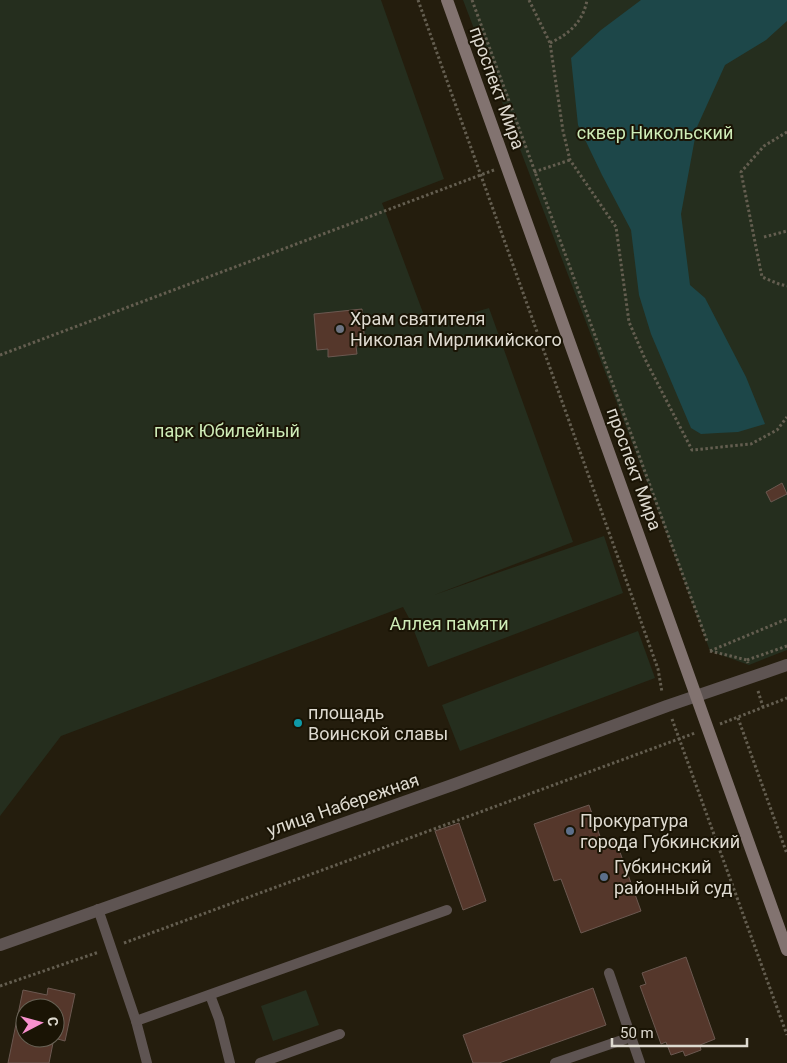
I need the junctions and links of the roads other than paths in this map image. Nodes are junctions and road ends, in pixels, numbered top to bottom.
1 (447, 0) edge
2 (787, 666) edge
3 (696, 696) junction
4 (98, 909) junction
5 (447, 910) dead end
6 (0, 945) edge
7 (787, 950) edge
8 (609, 973) dead end
9 (210, 995) junction
10 (136, 1020) junction
11 (340, 1034) dead end
12 (630, 1037) junction
13 (147, 1063) edge
14 (230, 1063) edge
15 (260, 1063) edge
16 (555, 1063) edge
17 (640, 1063) edge

1 - 3 main road, проспект Мира
2 - 3 street, улица Набережная
3 - 4 street, улица Набережная
3 - 7 main road, проспект Мира
4 - 6 street, улица Набережная
4 - 10 lane
5 - 9 lane
8 - 12 lane
9 - 10 lane
9 - 14 lane
10 - 13 lane
11 - 15 lane
12 - 16 lane
12 - 17 lane

